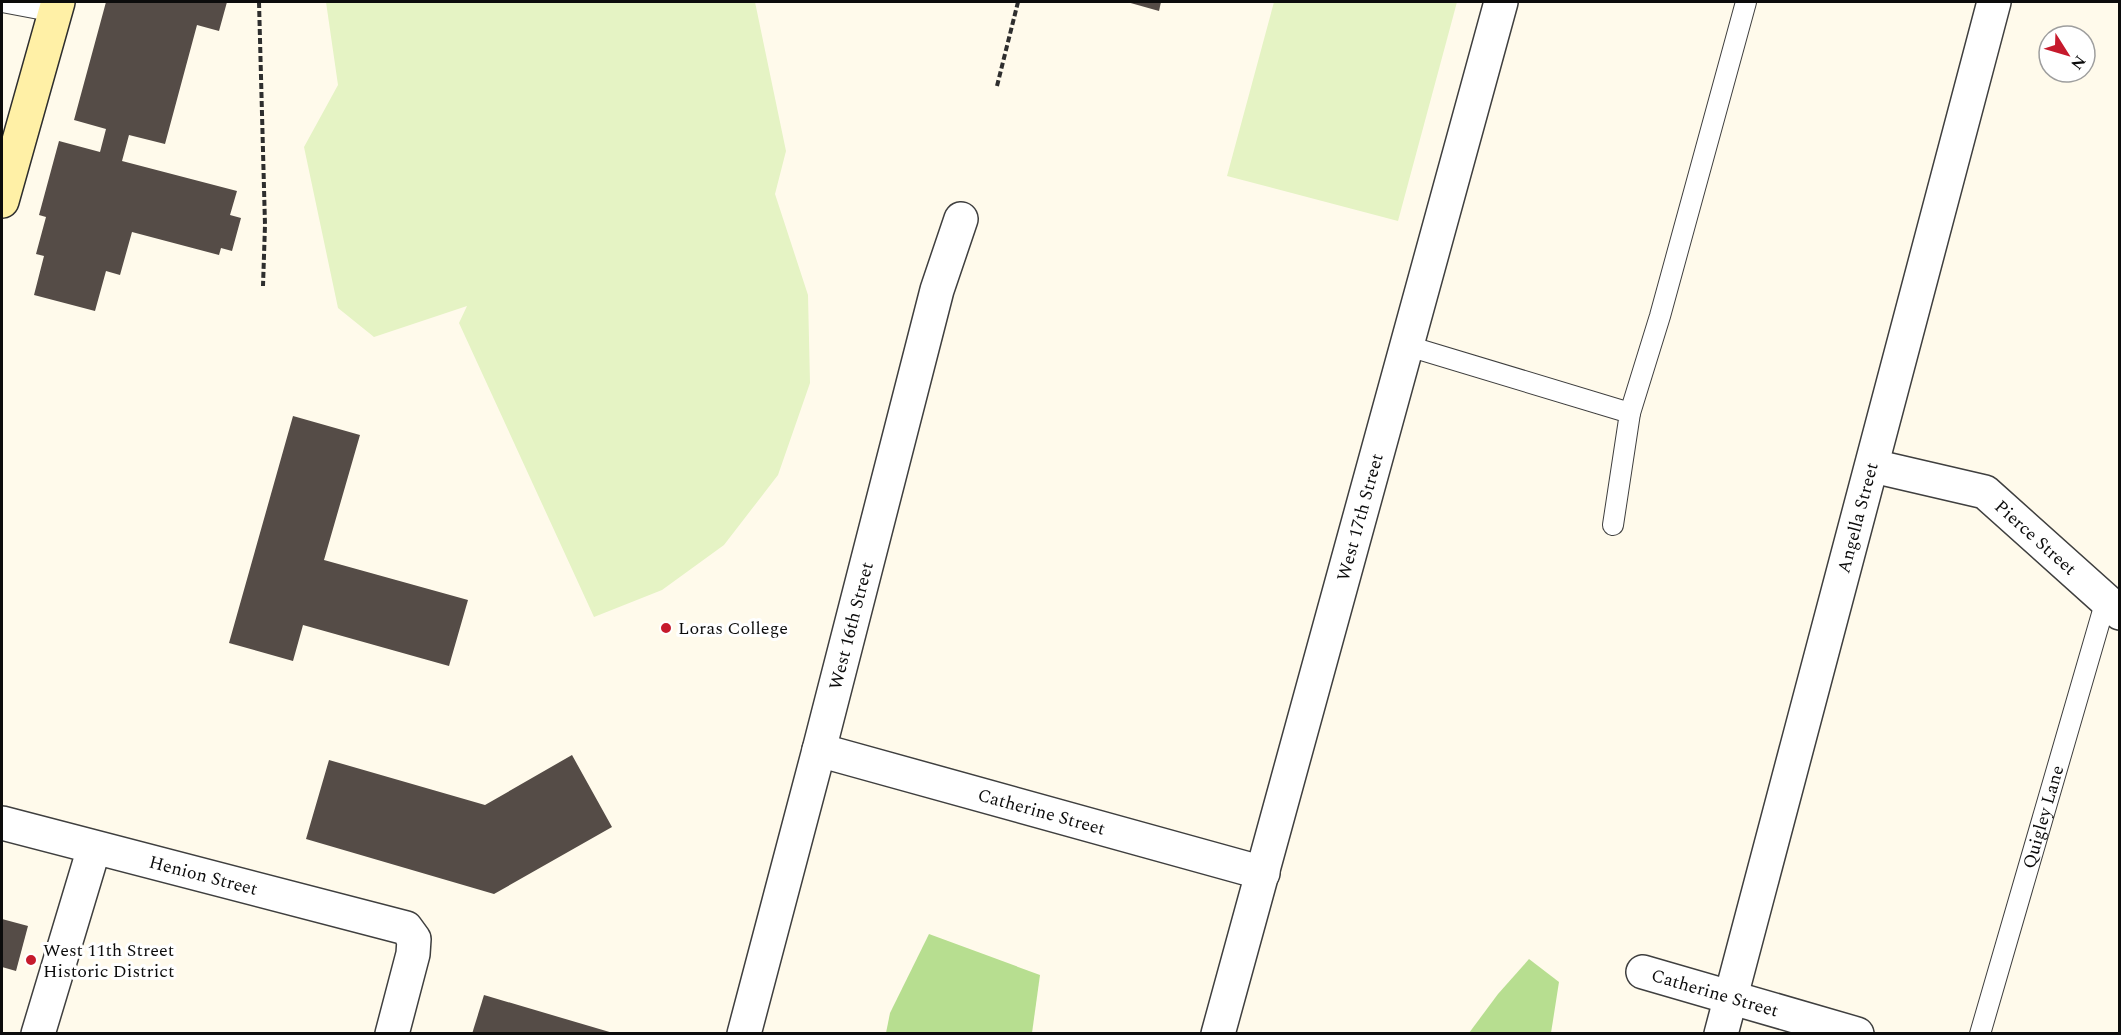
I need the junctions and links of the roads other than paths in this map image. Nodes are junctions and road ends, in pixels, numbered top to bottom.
1 (2, 2) edge
2 (1501, 2) edge
3 (1746, 2) edge
4 (1995, 2) edge
5 (57, 7) edge
6 (2, 201) edge
7 (960, 219) dead end
8 (1408, 346) junction
9 (1630, 413) junction
10 (1873, 466) junction
11 (1613, 525) dead end
12 (2113, 607) edge
13 (819, 750) junction
14 (2, 823) edge
15 (94, 848) junction
16 (1263, 873) junction
17 (1643, 972) dead end
18 (1731, 998) junction
19 (38, 1034) edge
20 (392, 1034) edge
21 (744, 1034) edge
22 (1218, 1034) edge
23 (1721, 1034) edge
24 (1857, 1034) edge
25 (1980, 1034) edge

1 - 5 lane
2 - 8 street, West 17th Street
3 - 9 lane
4 - 10 street, Angella Street
5 - 6 main road
7 - 13 street, West 16th Street
8 - 9 lane
8 - 16 street, West 17th Street
9 - 11 lane
10 - 12 street, Pierce Street
10 - 18 street, Angella Street
12 - 25 lane, Quigley Lane
13 - 16 street, Catherine Street
13 - 21 street, West 16th Street
14 - 15 street, Henion Street
15 - 19 street
15 - 20 street, Henion Street
16 - 22 street, West 17th Street
17 - 18 street, Catherine Street
18 - 23 street, Angella Street
18 - 24 street, Catherine Street

